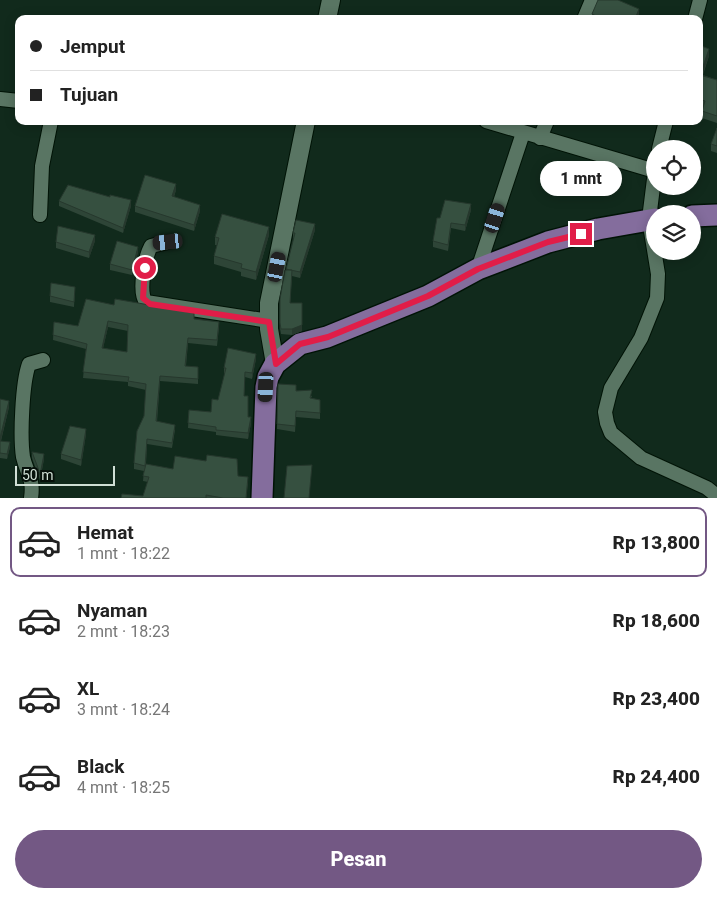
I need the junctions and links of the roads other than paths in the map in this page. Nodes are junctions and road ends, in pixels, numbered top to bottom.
1 (331, 0) edge
2 (592, 0) edge
3 (700, 0) edge
4 (328, 15) edge
5 (586, 15) edge
6 (695, 15) edge
7 (0, 99) edge
8 (15, 101) edge
9 (50, 125) edge
10 (305, 125) edge
11 (498, 125) edge
12 (545, 125) edge
13 (665, 125) edge
14 (523, 133) junction
15 (540, 138) junction
16 (661, 140) edge
17 (646, 168) edge
18 (40, 215) dead end
19 (717, 215) edge
20 (701, 216) edge
21 (646, 220) edge
22 (168, 242) dead end
23 (656, 260) edge
24 (478, 269) junction
25 (269, 322) junction
26 (43, 360) dead end
27 (276, 364) junction
28 (717, 496) edge
29 (31, 498) edge
30 (262, 498) edge

1 - 4 street
2 - 5 street
3 - 6 street
7 - 8 street
9 - 18 street
10 - 25 street
11 - 14 street
12 - 15 street
13 - 16 street
14 - 15 street
14 - 24 street
15 - 17 street
19 - 20 main road
21 - 24 main road
22 - 25 street
23 - 28 street
24 - 27 main road
25 - 27 street
26 - 29 street
27 - 30 main road

